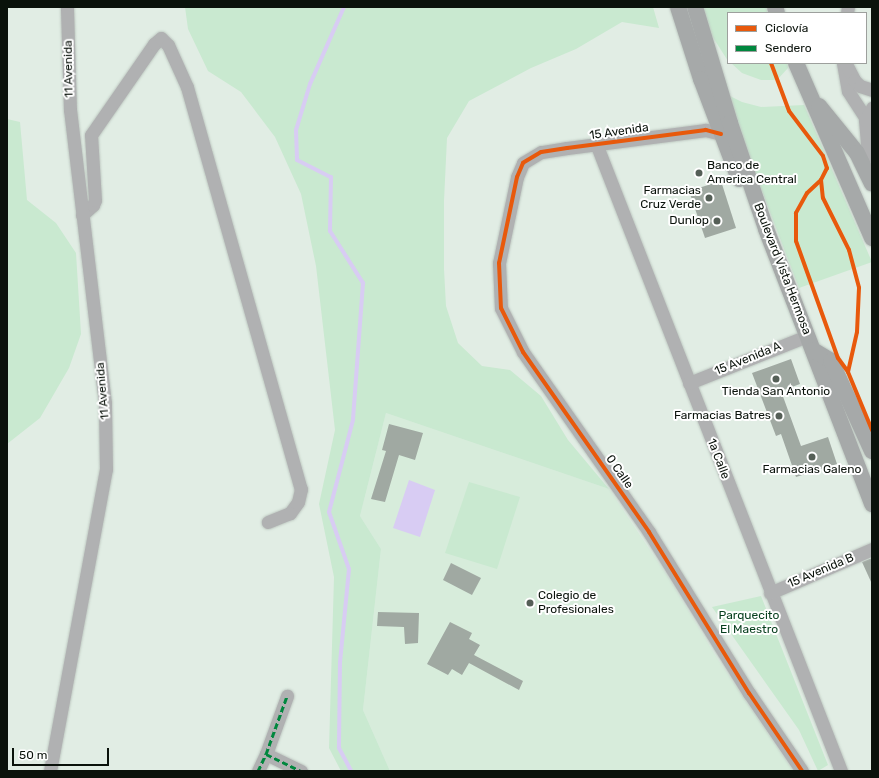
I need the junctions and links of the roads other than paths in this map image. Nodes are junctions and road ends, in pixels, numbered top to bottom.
1 (67, 7) edge
2 (678, 7) edge
3 (696, 7) edge
4 (796, 64) edge
5 (844, 64) edge
6 (845, 64) edge
7 (872, 90) edge
8 (807, 91) junction
9 (872, 108) edge
10 (868, 124) edge
11 (714, 127) junction
12 (597, 146) junction
13 (872, 156) edge
14 (523, 163) joint
15 (872, 184) edge
16 (758, 206) junction
17 (82, 214) junction
18 (872, 238) edge
19 (810, 343) junction
20 (689, 383) junction
21 (872, 451) edge
22 (872, 504) edge
23 (268, 522) dead end
24 (872, 549) edge
25 (770, 593) junction
26 (287, 696) dead end
27 (266, 754) junction
28 (839, 770) edge
29 (50, 771) edge
30 (258, 771) edge
31 (301, 771) edge
32 (802, 771) edge

1 - 17 street, 11 Avenida
2 - 11 main road
3 - 16 main road, Boulevard Vista Hermosa
4 - 8 main road
5 - 10 street
6 - 7 street
8 - 15 main road
8 - 18 main road
9 - 10 street
10 - 13 street
11 - 12 street, 15 Avenida
11 - 16 main road
12 - 14 street, 15 Avenida
12 - 20 street, 1a Calle
14 - 32 street, 0 Calle
16 - 19 main road, Boulevard Vista Hermosa
17 - 23 street
17 - 29 street, 11 Avenida
19 - 20 street, 15 Avenida A
19 - 21 main road
19 - 22 main road, Boulevard Vista Hermosa
20 - 25 street, 1a Calle
24 - 25 street, 15 Avenida B
25 - 28 street, 1a Calle
26 - 27 street
27 - 30 street
27 - 31 street

